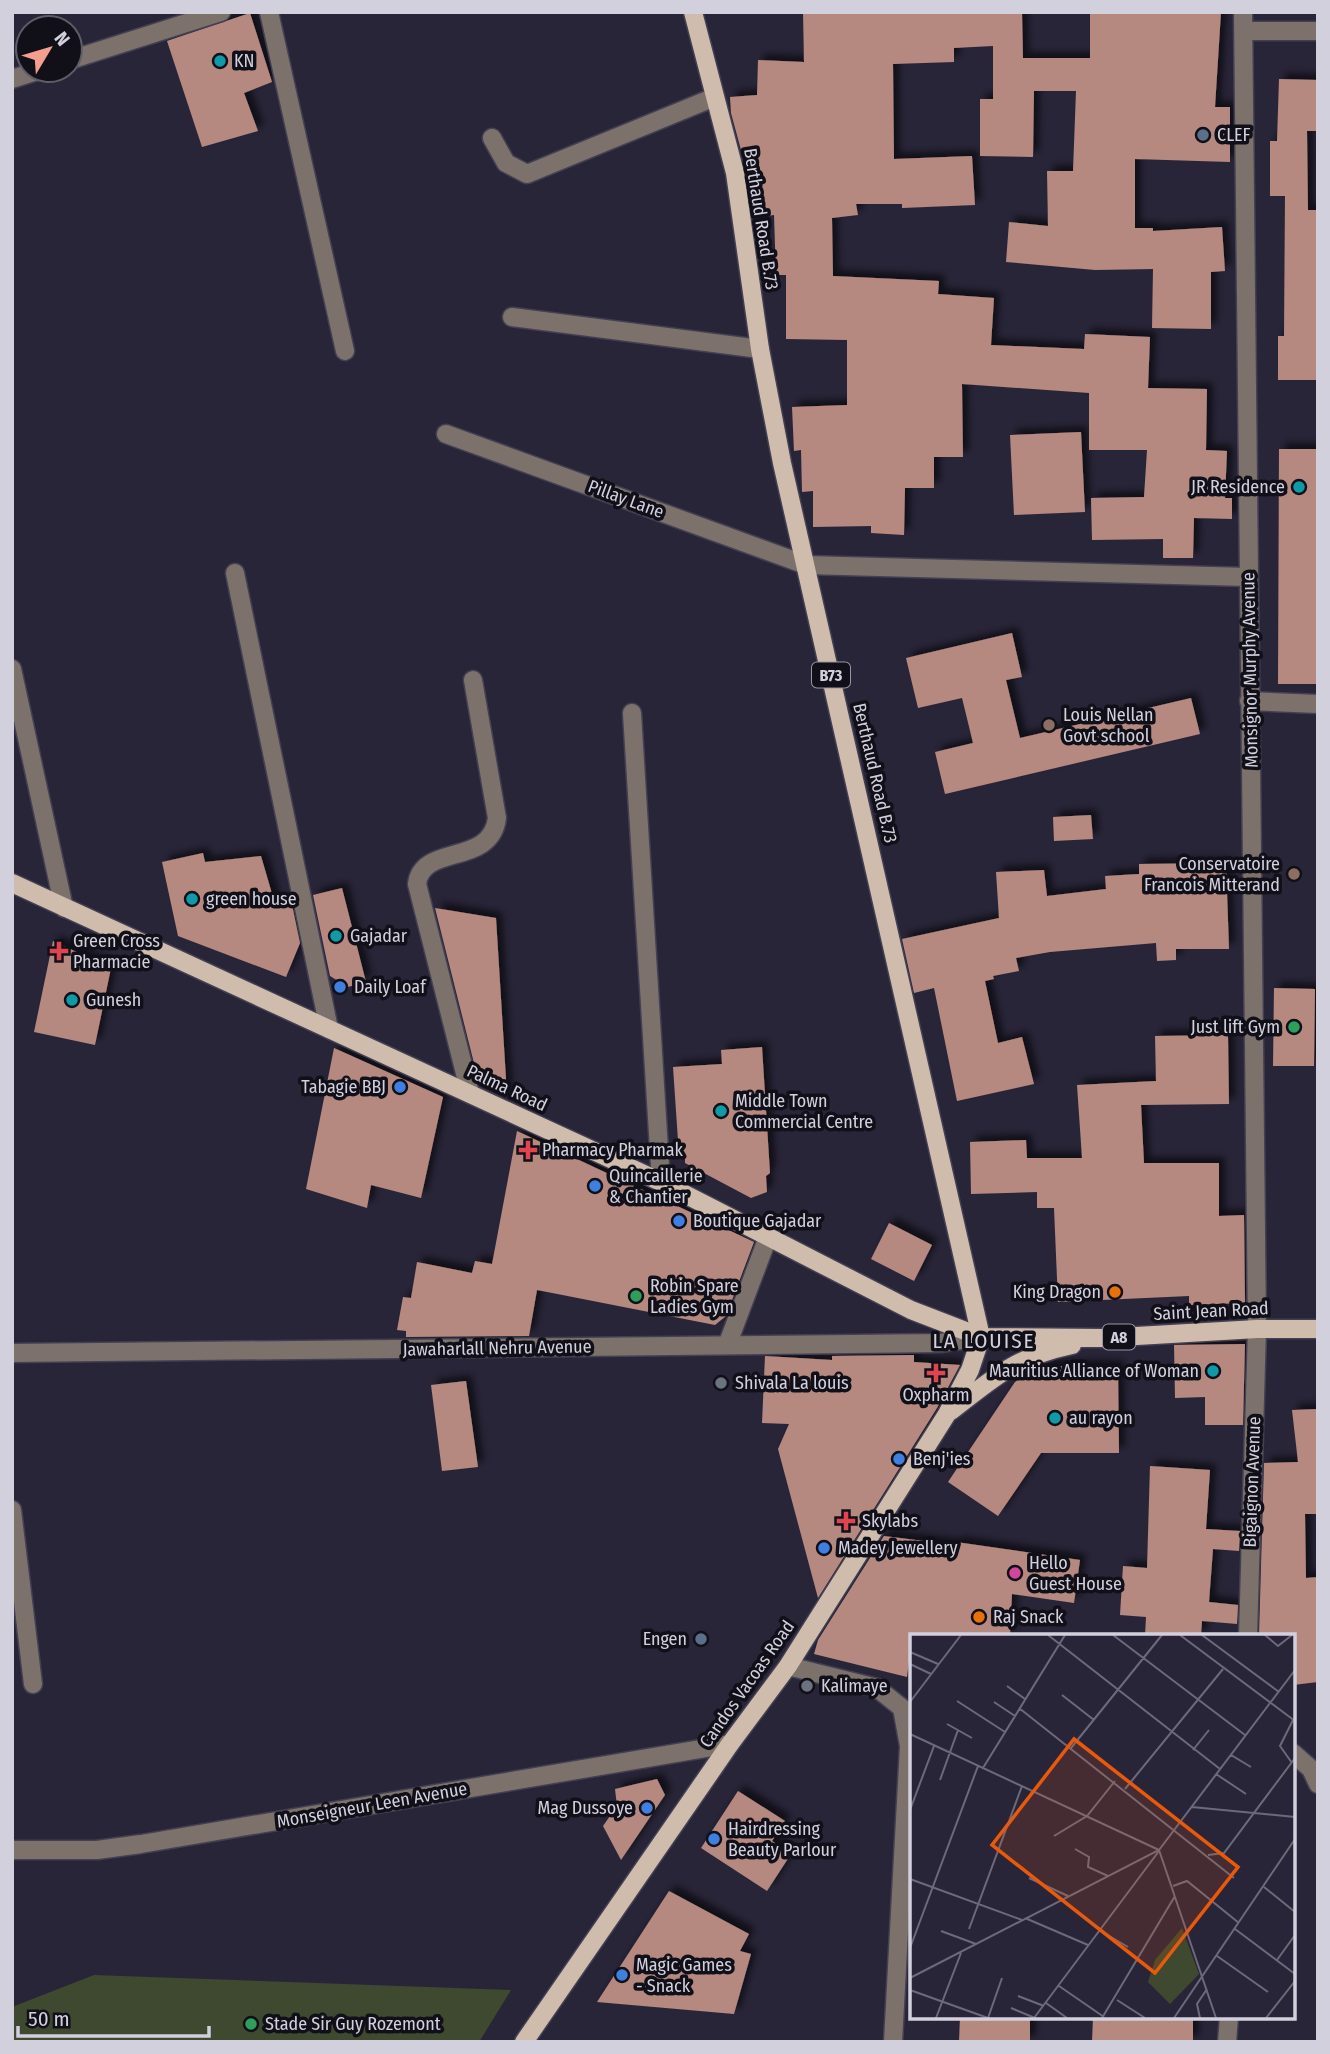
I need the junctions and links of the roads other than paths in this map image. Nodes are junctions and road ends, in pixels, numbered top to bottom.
1 (221, 12) edge
2 (270, 12) edge
3 (692, 12) edge
4 (1242, 12) edge
5 (1243, 31) junction
6 (1318, 32) edge
7 (84, 56) edge
8 (715, 97) junction
9 (492, 138) dead end
10 (512, 317) dead end
11 (760, 349) junction
12 (345, 351) dead end
13 (446, 434) dead end
14 (806, 565) junction
15 (235, 573) dead end
16 (1248, 577) junction
17 (12, 669) edge
18 (473, 680) dead end
19 (1249, 701) junction
20 (1318, 704) edge
21 (632, 713) dead end
22 (12, 883) edge
23 (64, 908) junction
24 (329, 1029) junction
25 (470, 1093) junction
26 (661, 1182) junction
27 (768, 1237) junction
28 (1257, 1329) junction
29 (1318, 1329) edge
30 (981, 1337) junction
31 (1102, 1338) junction
32 (728, 1343) junction
33 (12, 1353) edge
34 (947, 1414) junction
35 (12, 1510) edge
36 (1248, 1634) edge
37 (788, 1666) junction
38 (33, 1684) dead end
39 (730, 1744) junction
40 (1295, 1755) edge
41 (1318, 1784) edge
42 (12, 1850) edge
43 (1228, 2019) edge
44 (524, 2042) edge
45 (893, 2042) edge
46 (1227, 2042) edge

1 - 7 street
2 - 12 street
3 - 8 main road, Berthaud Road B.73 / B73
4 - 5 street, Monsignor Murphy Avenue
5 - 6 street
5 - 16 street, Monsignor Murphy Avenue
8 - 9 street
8 - 11 main road, Berthaud Road B.73 / B73
10 - 11 street
11 - 14 main road, Berthaud Road B.73 / B73
13 - 14 street, Pillay Lane
14 - 16 street, Pillay Lane
14 - 30 main road, Berthaud Road B.73 / B73
15 - 24 street
16 - 19 street, Monsignor Murphy Avenue
17 - 23 street
18 - 25 street
19 - 20 street
19 - 28 street, Monsignor Murphy Avenue
21 - 26 street
22 - 23 main road, Palma Road
23 - 24 main road, Palma Road
24 - 25 main road, Palma Road
25 - 26 main road, Palma Road
26 - 27 main road, Palma Road
27 - 30 main road, Palma Road
27 - 32 street
28 - 29 main road, Saint Jean Road / A8
28 - 31 main road, Saint Jean Road / A8
28 - 36 street, Bigaignon Avenue
30 - 31 main road, Saint Jean Road / A8
30 - 32 street, Jawaharlall Nehru Avenue
30 - 34 main road, Candos Vacoas Road
31 - 34 main road
32 - 33 street, Jawaharlall Nehru Avenue
34 - 37 main road, Candos Vacoas Road
35 - 38 street
37 - 39 main road, Candos Vacoas Road
37 - 45 street
39 - 42 street, Monseigneur Leen Avenue
39 - 44 main road, Candos Vacoas Road
40 - 41 street
43 - 46 street

